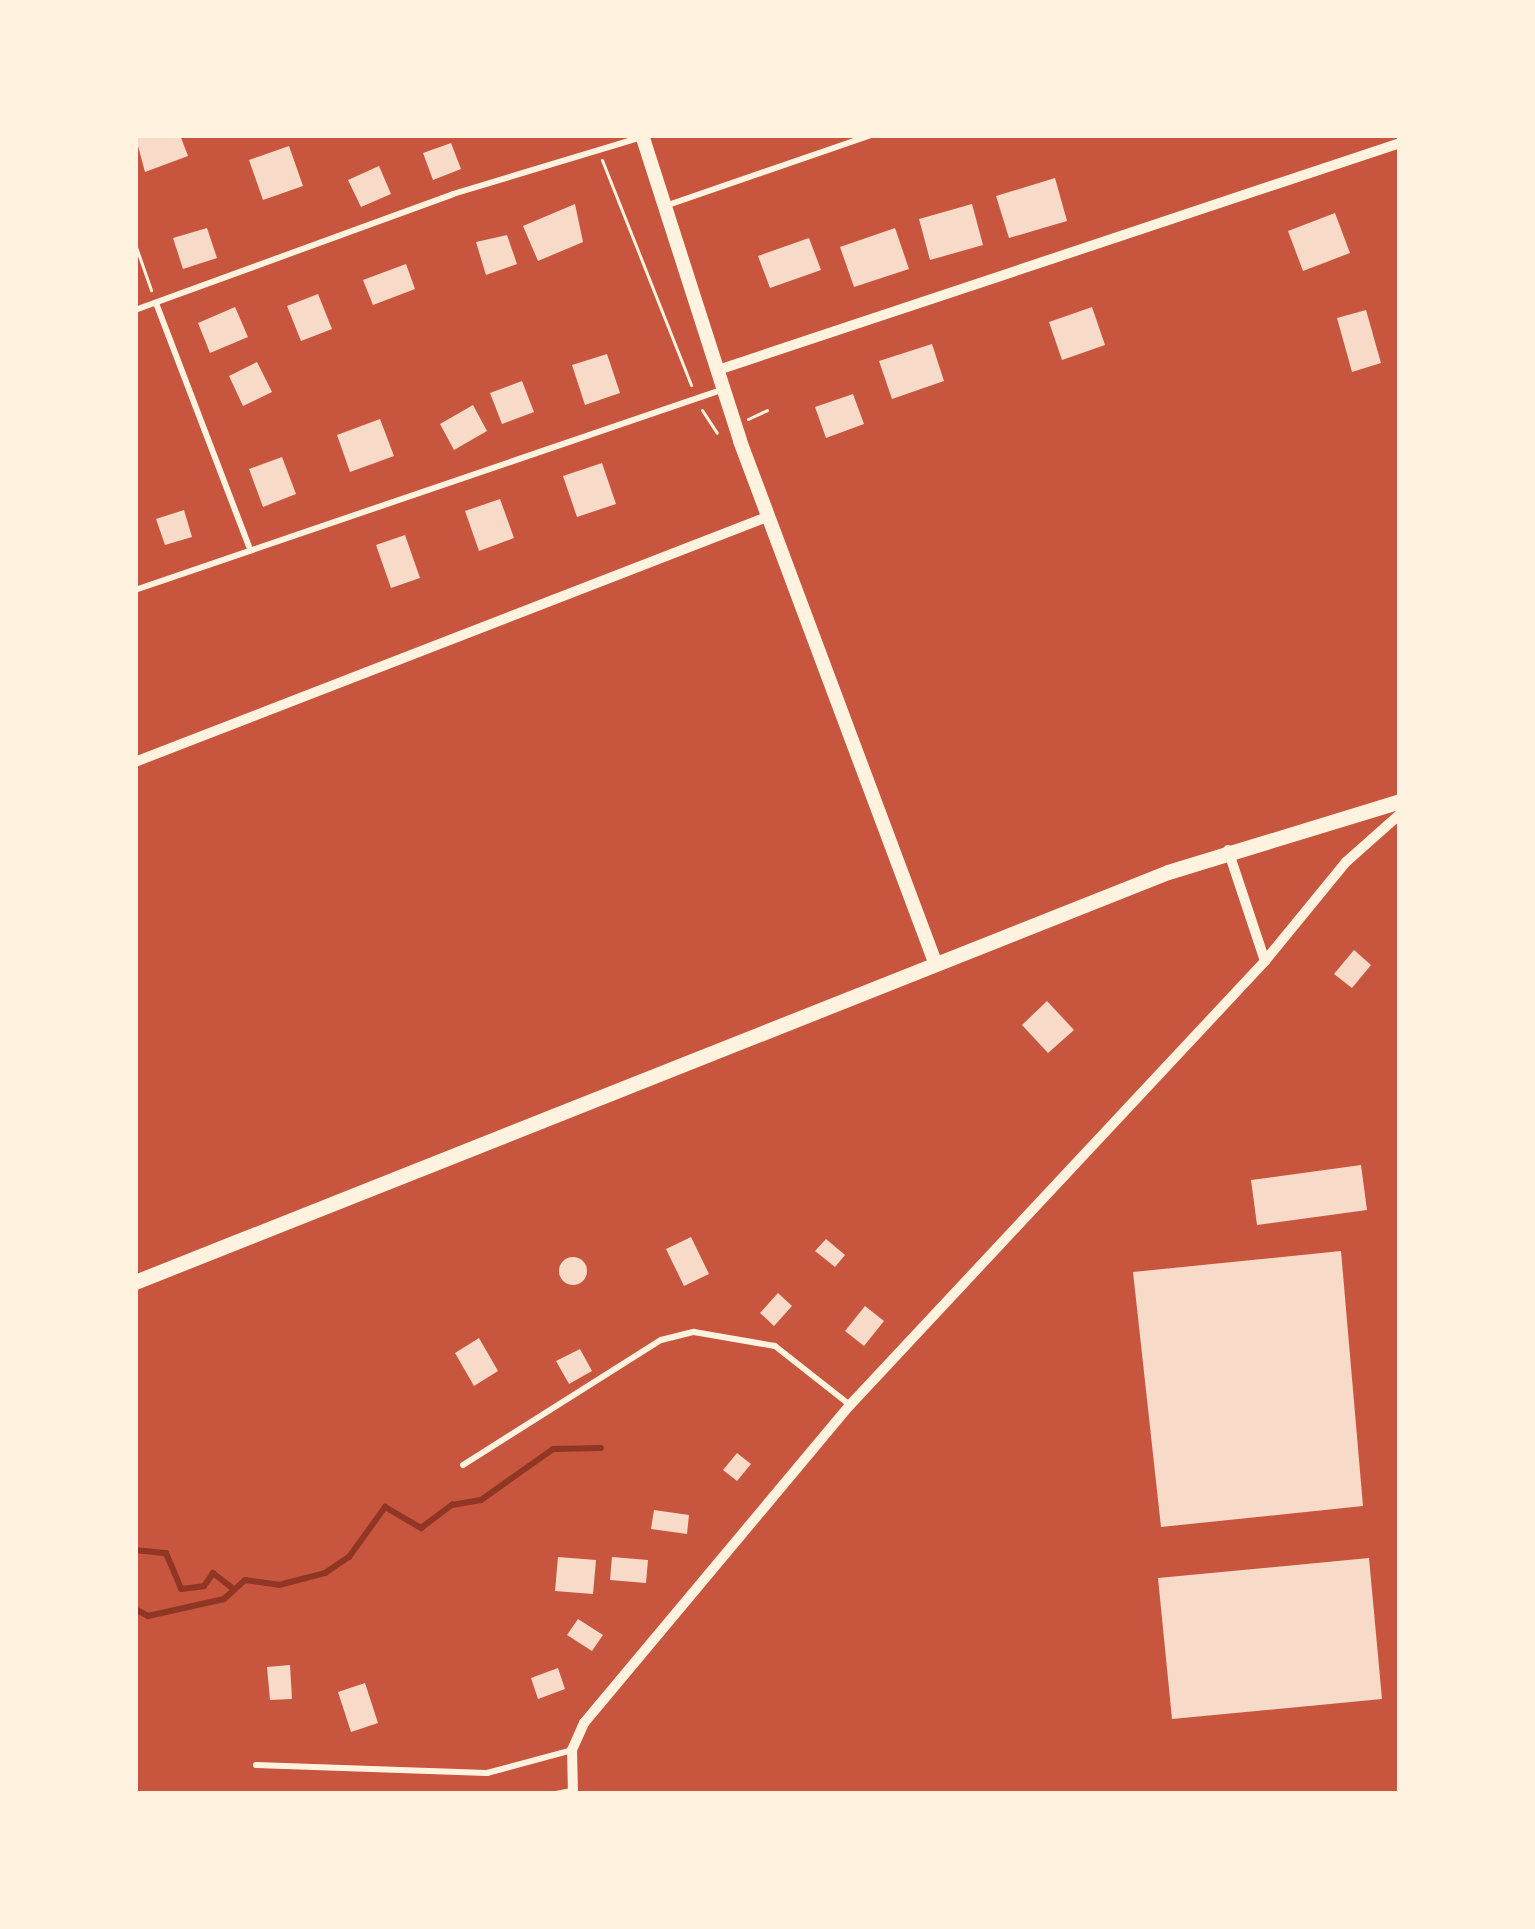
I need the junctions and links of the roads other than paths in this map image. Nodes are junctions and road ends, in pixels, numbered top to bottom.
1 (871, 135) edge
2 (642, 136) edge
3 (1400, 143) edge
4 (665, 206) junction
5 (156, 303) junction
6 (135, 310) edge
7 (718, 370) junction
8 (724, 389) junction
9 (767, 517) junction
10 (249, 548) junction
11 (135, 590) edge
12 (135, 763) edge
13 (1400, 801) edge
14 (1400, 814) edge
15 (1228, 849) junction
16 (1265, 961) junction
17 (936, 965) junction
18 (135, 1282) edge
19 (850, 1405) junction
20 (463, 1466) dead end
21 (572, 1750) junction
22 (256, 1765) dead end
23 (573, 1793) edge
24 (556, 1794) edge

1 - 4 lane
2 - 4 street
2 - 5 lane
3 - 7 street
4 - 7 street
5 - 6 lane
5 - 10 lane
7 - 8 street
8 - 9 street
8 - 10 lane
9 - 12 street
9 - 17 street
10 - 11 lane
13 - 15 main road
14 - 16 street
15 - 16 street
15 - 17 main road
16 - 19 street
17 - 18 main road
19 - 20 lane
19 - 21 street
21 - 22 lane
21 - 23 street
23 - 24 lane

